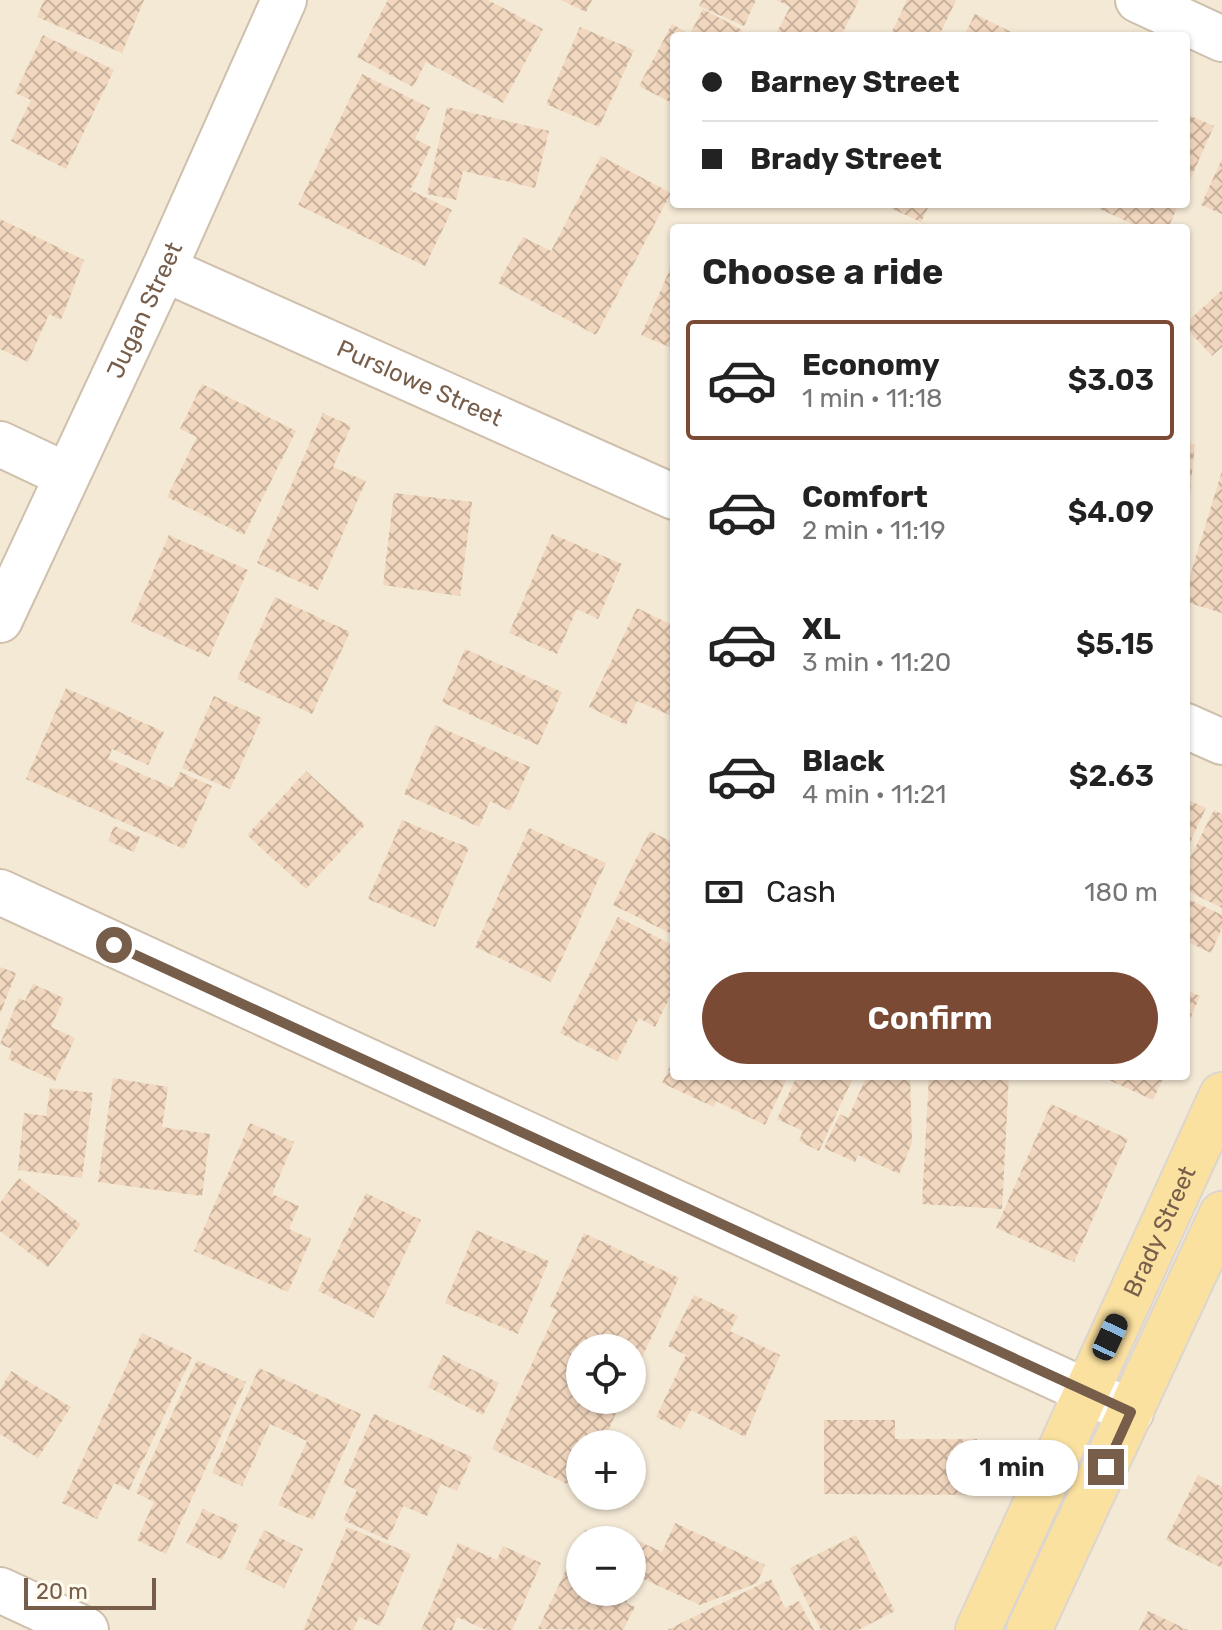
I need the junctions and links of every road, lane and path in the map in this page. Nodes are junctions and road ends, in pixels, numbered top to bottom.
1 (284, 0) edge
2 (1138, 0) edge
3 (1222, 39) edge
4 (164, 269) junction
5 (0, 444) edge
6 (66, 475) junction
7 (670, 495) edge
8 (0, 620) edge
9 (1190, 728) edge
10 (1222, 742) edge
11 (0, 892) edge
12 (1222, 1095) edge
13 (1222, 1214) edge
14 (1085, 1391) junction
15 (1131, 1412) junction
16 (0, 1590) edge
17 (86, 1630) edge
18 (978, 1630) edge
19 (1029, 1630) edge

1 - 4 street, Jugan Street
2 - 3 street
4 - 6 street, Jugan Street
4 - 7 street, Purslowe Street
5 - 6 street
6 - 8 street, Jugan Street
9 - 10 street
11 - 14 street
12 - 14 main road, Brady Street
13 - 15 main road, Brady Street
14 - 15 street
14 - 18 main road, Brady Street
15 - 19 main road, Brady Street
16 - 17 street

